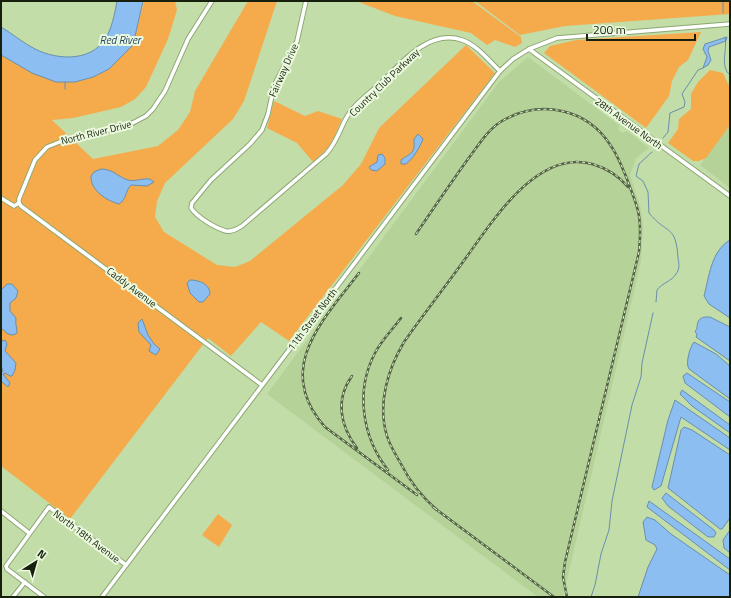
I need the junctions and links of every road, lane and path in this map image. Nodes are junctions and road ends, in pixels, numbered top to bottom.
1 (306, 1) edge
2 (210, 2) edge
3 (730, 24) edge
4 (529, 49) junction
5 (500, 71) junction
6 (730, 196) edge
7 (1, 198) edge
8 (19, 203) junction
9 (191, 208) joint
10 (262, 385) junction
11 (1, 511) edge
12 (29, 533) junction
13 (126, 565) junction
14 (25, 582) junction
15 (13, 597) edge
16 (44, 597) edge
17 (102, 597) edge

1 - 9 street, Fairway Drive
2 - 8 street, North River Drive
3 - 4 street, 11th Street North
4 - 5 street, 11th Street North
4 - 6 street, 28th Avenue North
5 - 9 street, Country Club Parkway
5 - 10 street, 11th Street North
7 - 8 street, Caddy Avenue
8 - 10 street, Caddy Avenue
10 - 13 street, 11th Street North
11 - 12 street
12 - 13 street, North 18th Avenue
12 - 14 street
13 - 17 street, 11th Street North
14 - 15 street
14 - 16 street

